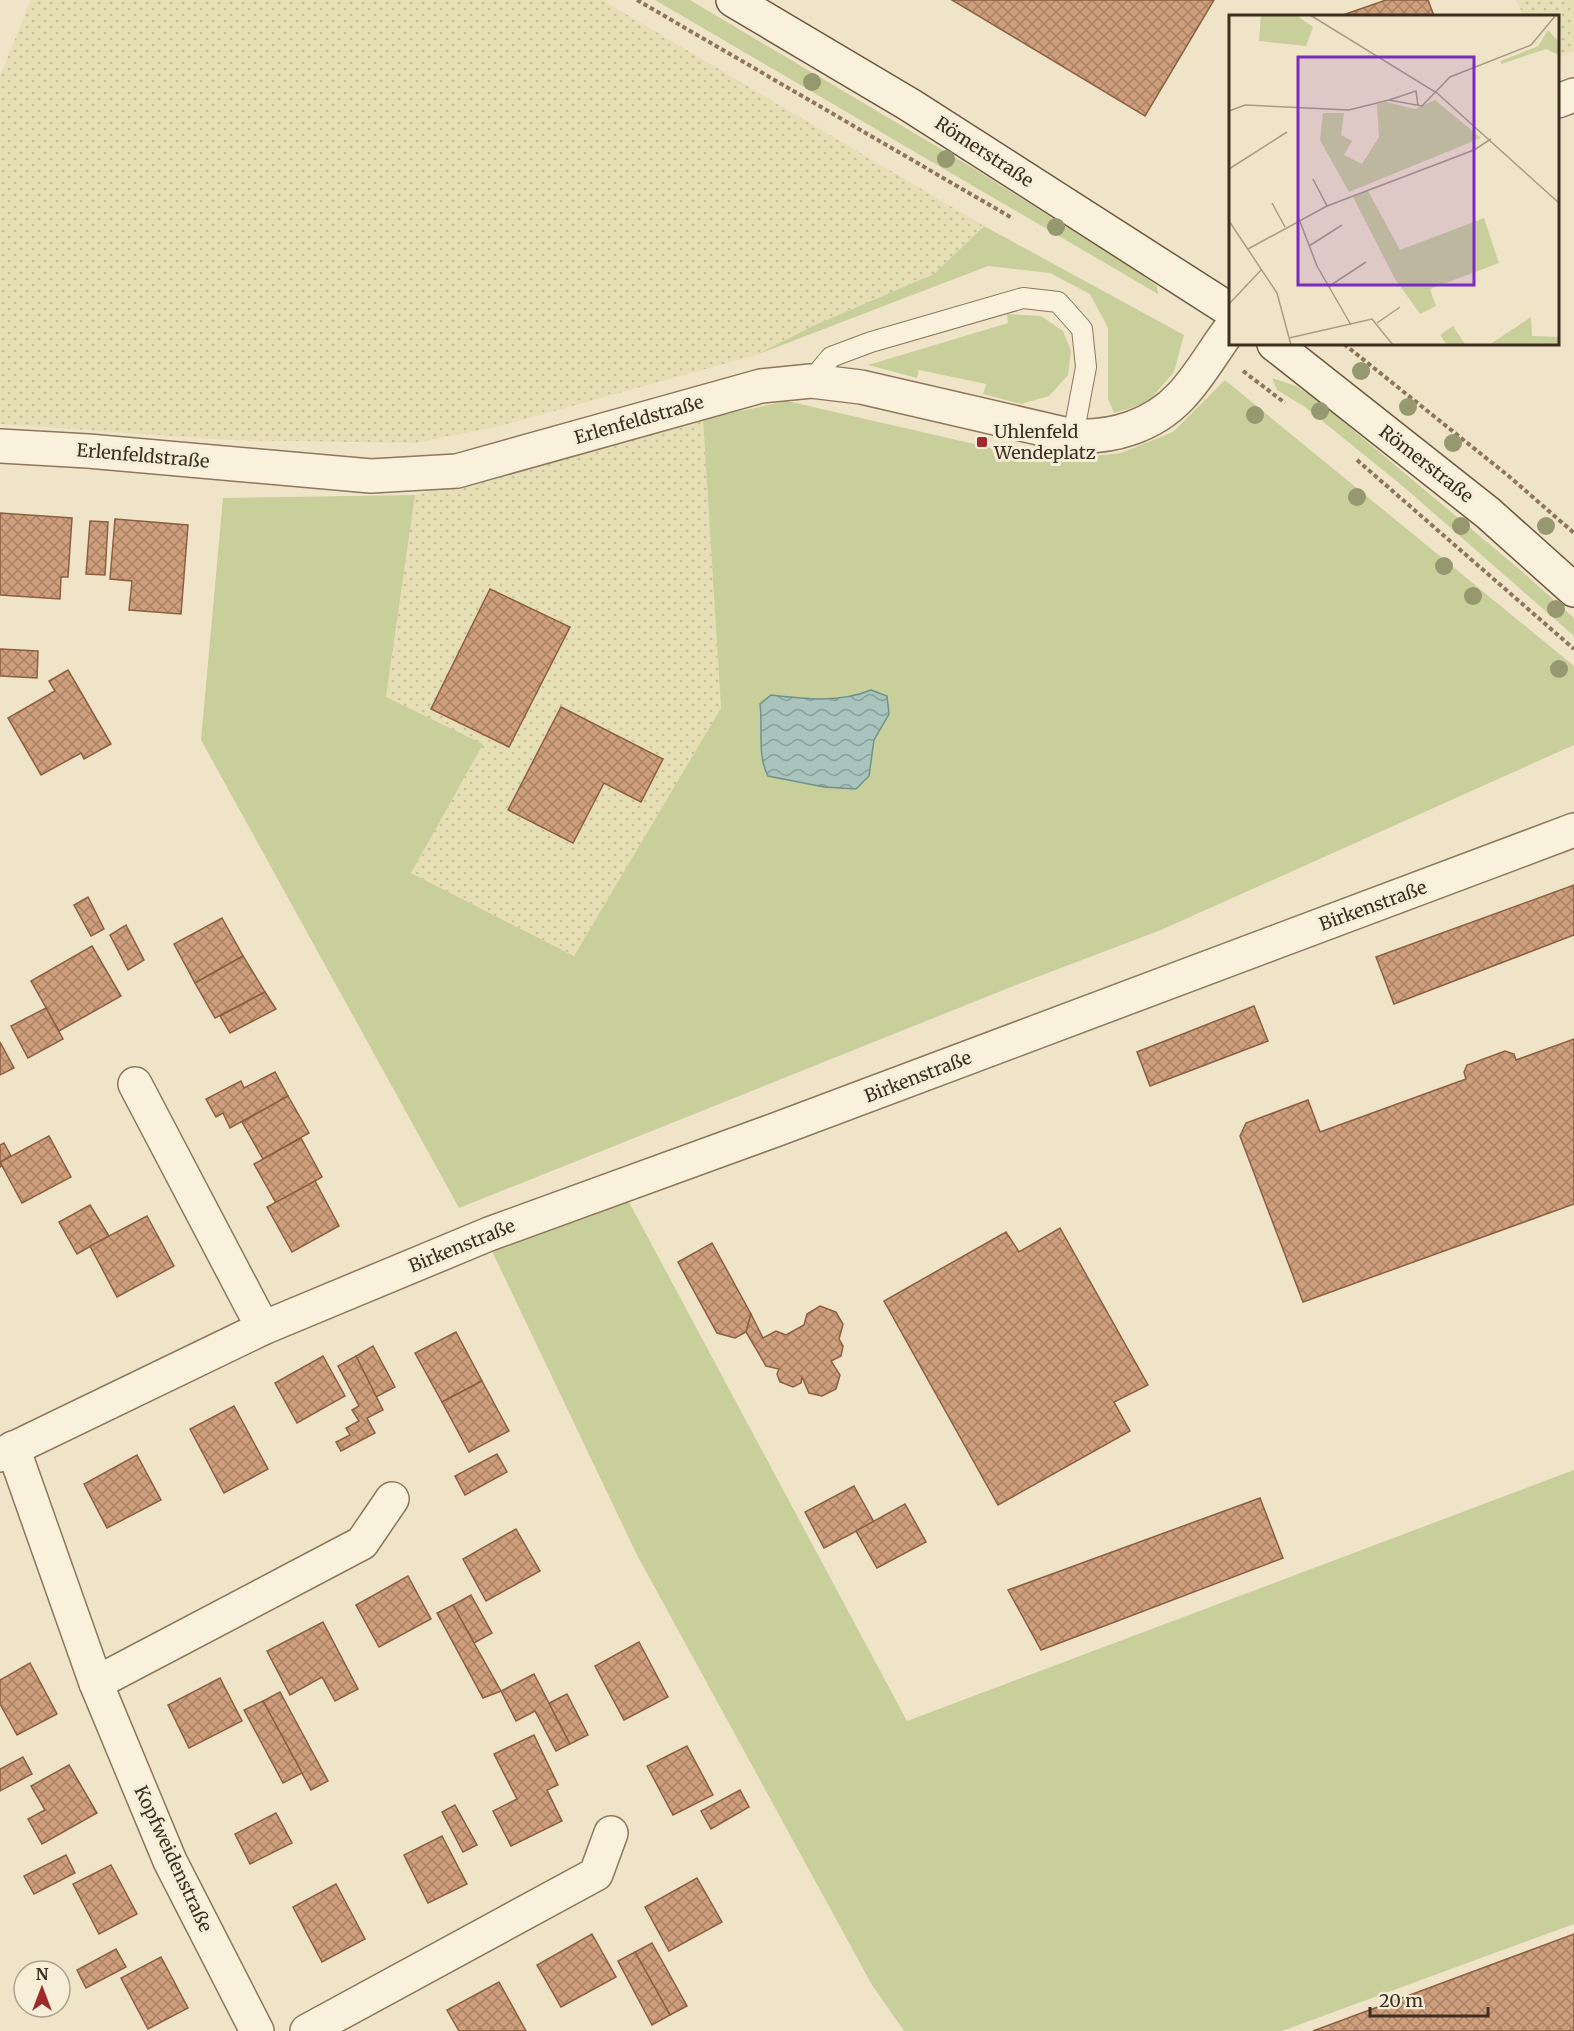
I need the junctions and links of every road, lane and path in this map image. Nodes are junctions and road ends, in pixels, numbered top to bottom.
1 (637, 0) edge
2 (734, 0) edge
3 (1574, 95) edge
4 (1559, 100) edge
5 (1016, 220) dead end
6 (1229, 309) edge
7 (1223, 339) edge
8 (1276, 345) edge
9 (1345, 345) edge
10 (811, 381) junction
11 (1289, 407) dead end
12 (1073, 436) junction
13 (0, 446) edge
14 (1354, 458) dead end
15 (1574, 533) edge
16 (1574, 590) edge
17 (1574, 649) edge
18 (1574, 830) edge
19 (135, 1084) dead end
20 (263, 1328) junction
21 (6, 1452) edge
22 (392, 1499) dead end
23 (96, 1683) junction
24 (611, 1833) dead end
25 (257, 2031) edge
26 (308, 2031) edge

1 - 5 path
2 - 6 street, Römerstraße
3 - 4 street
7 - 11 path
7 - 12 street, Erlenfeldstraße
8 - 16 street, Römerstraße
9 - 15 path
10 - 12 street, Erlenfeldstraße
10 - 12 lane
10 - 13 street, Erlenfeldstraße
14 - 17 path
18 - 20 street, Birkenstraße
19 - 20 street
20 - 21 street, Birkenstraße
21 - 23 street, Kopfweidenstraße
22 - 23 street
23 - 25 street, Kopfweidenstraße
24 - 26 street

